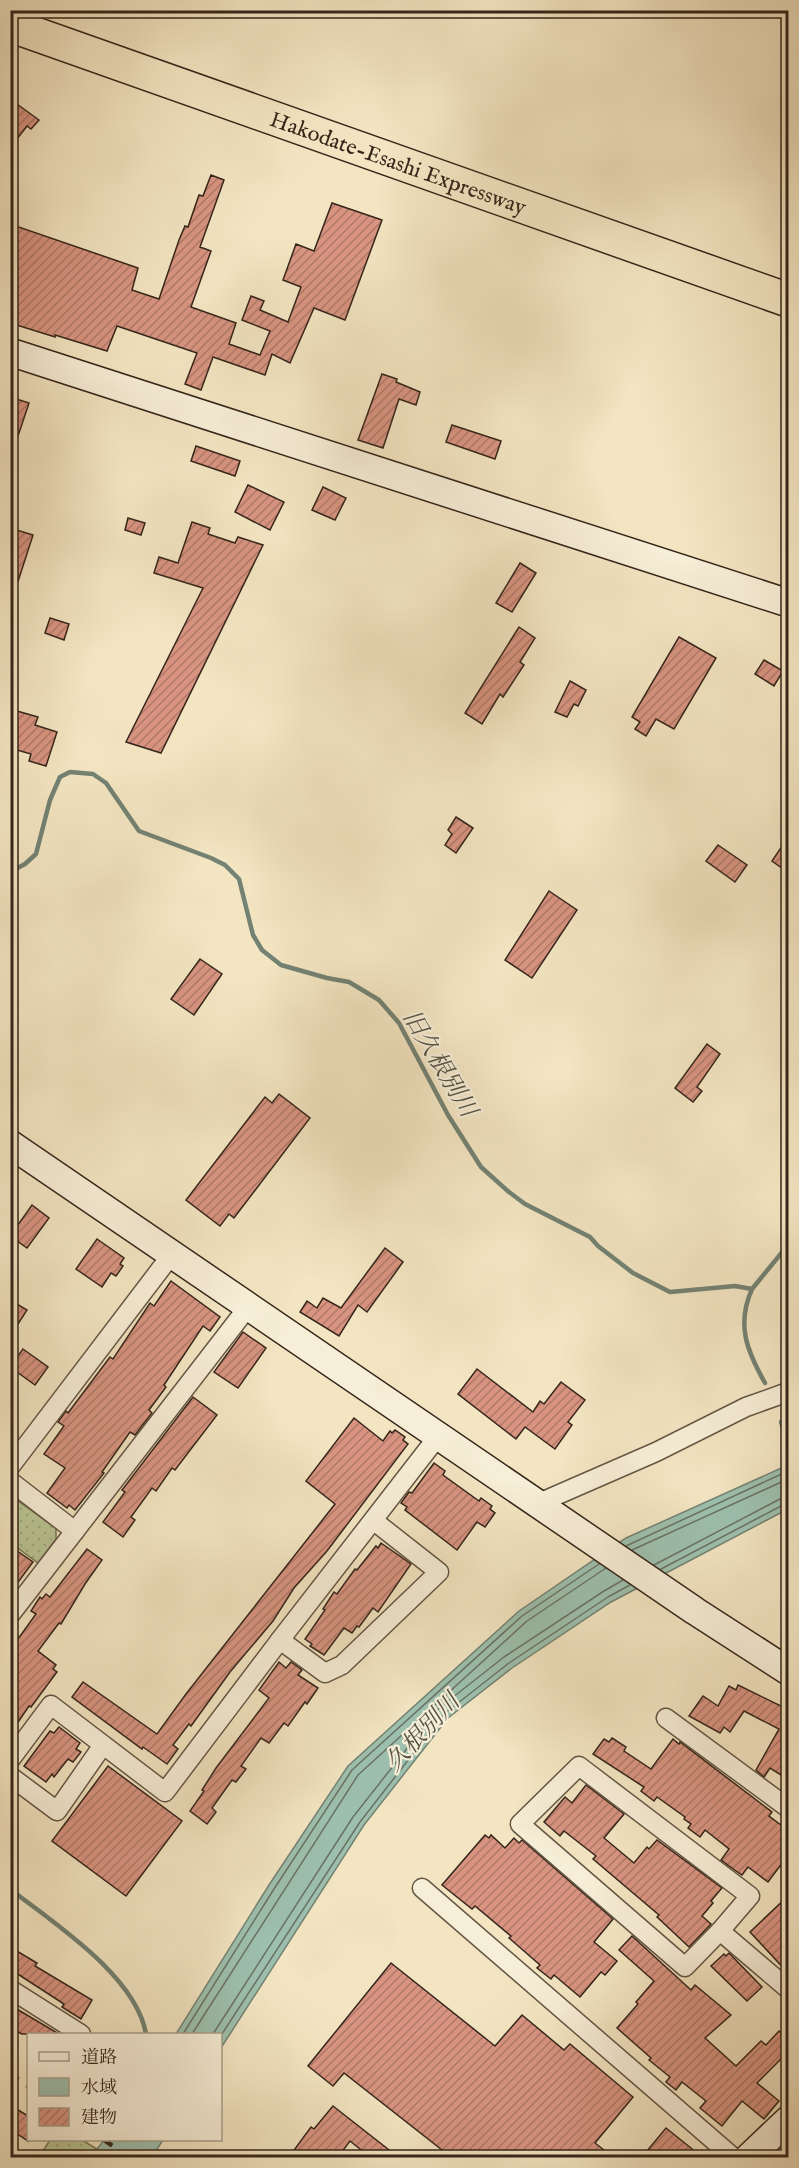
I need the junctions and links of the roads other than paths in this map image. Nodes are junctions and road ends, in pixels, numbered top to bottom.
1 (10, 25) edge
2 (789, 300) edge
3 (10, 352) edge
4 (789, 603) edge
5 (10, 1144) edge
6 (172, 1254) junction
7 (248, 1307) junction
8 (789, 1392) edge
9 (439, 1435) junction
10 (10, 1467) edge
11 (10, 1481) edge
12 (539, 1503) junction
13 (374, 1521) junction
14 (75, 1531) junction
15 (10, 1615) edge
16 (280, 1640) junction
17 (789, 1671) edge
18 (666, 1718) dead end
19 (103, 1745) junction
20 (10, 1760) edge
21 (10, 1776) edge
22 (789, 1809) edge
23 (422, 1888) dead end
24 (720, 1931) junction
25 (10, 1989) edge
26 (789, 1989) edge
27 (79, 2033) edge
28 (789, 2120) edge
29 (734, 2157) edge
30 (748, 2157) edge

1 - 2 highway, Hakodate-Esashi Expressway
3 - 4 street
5 - 6 street
6 - 7 street
6 - 10 street
7 - 9 street
7 - 14 street
8 - 12 street
9 - 12 street
9 - 13 street
11 - 14 street
12 - 17 street
13 - 16 street
13 - 16 street
14 - 15 street
16 - 19 street
18 - 22 street
19 - 20 street
19 - 21 street
23 - 29 street
24 - 24 street
24 - 26 street
25 - 27 street
28 - 30 street

